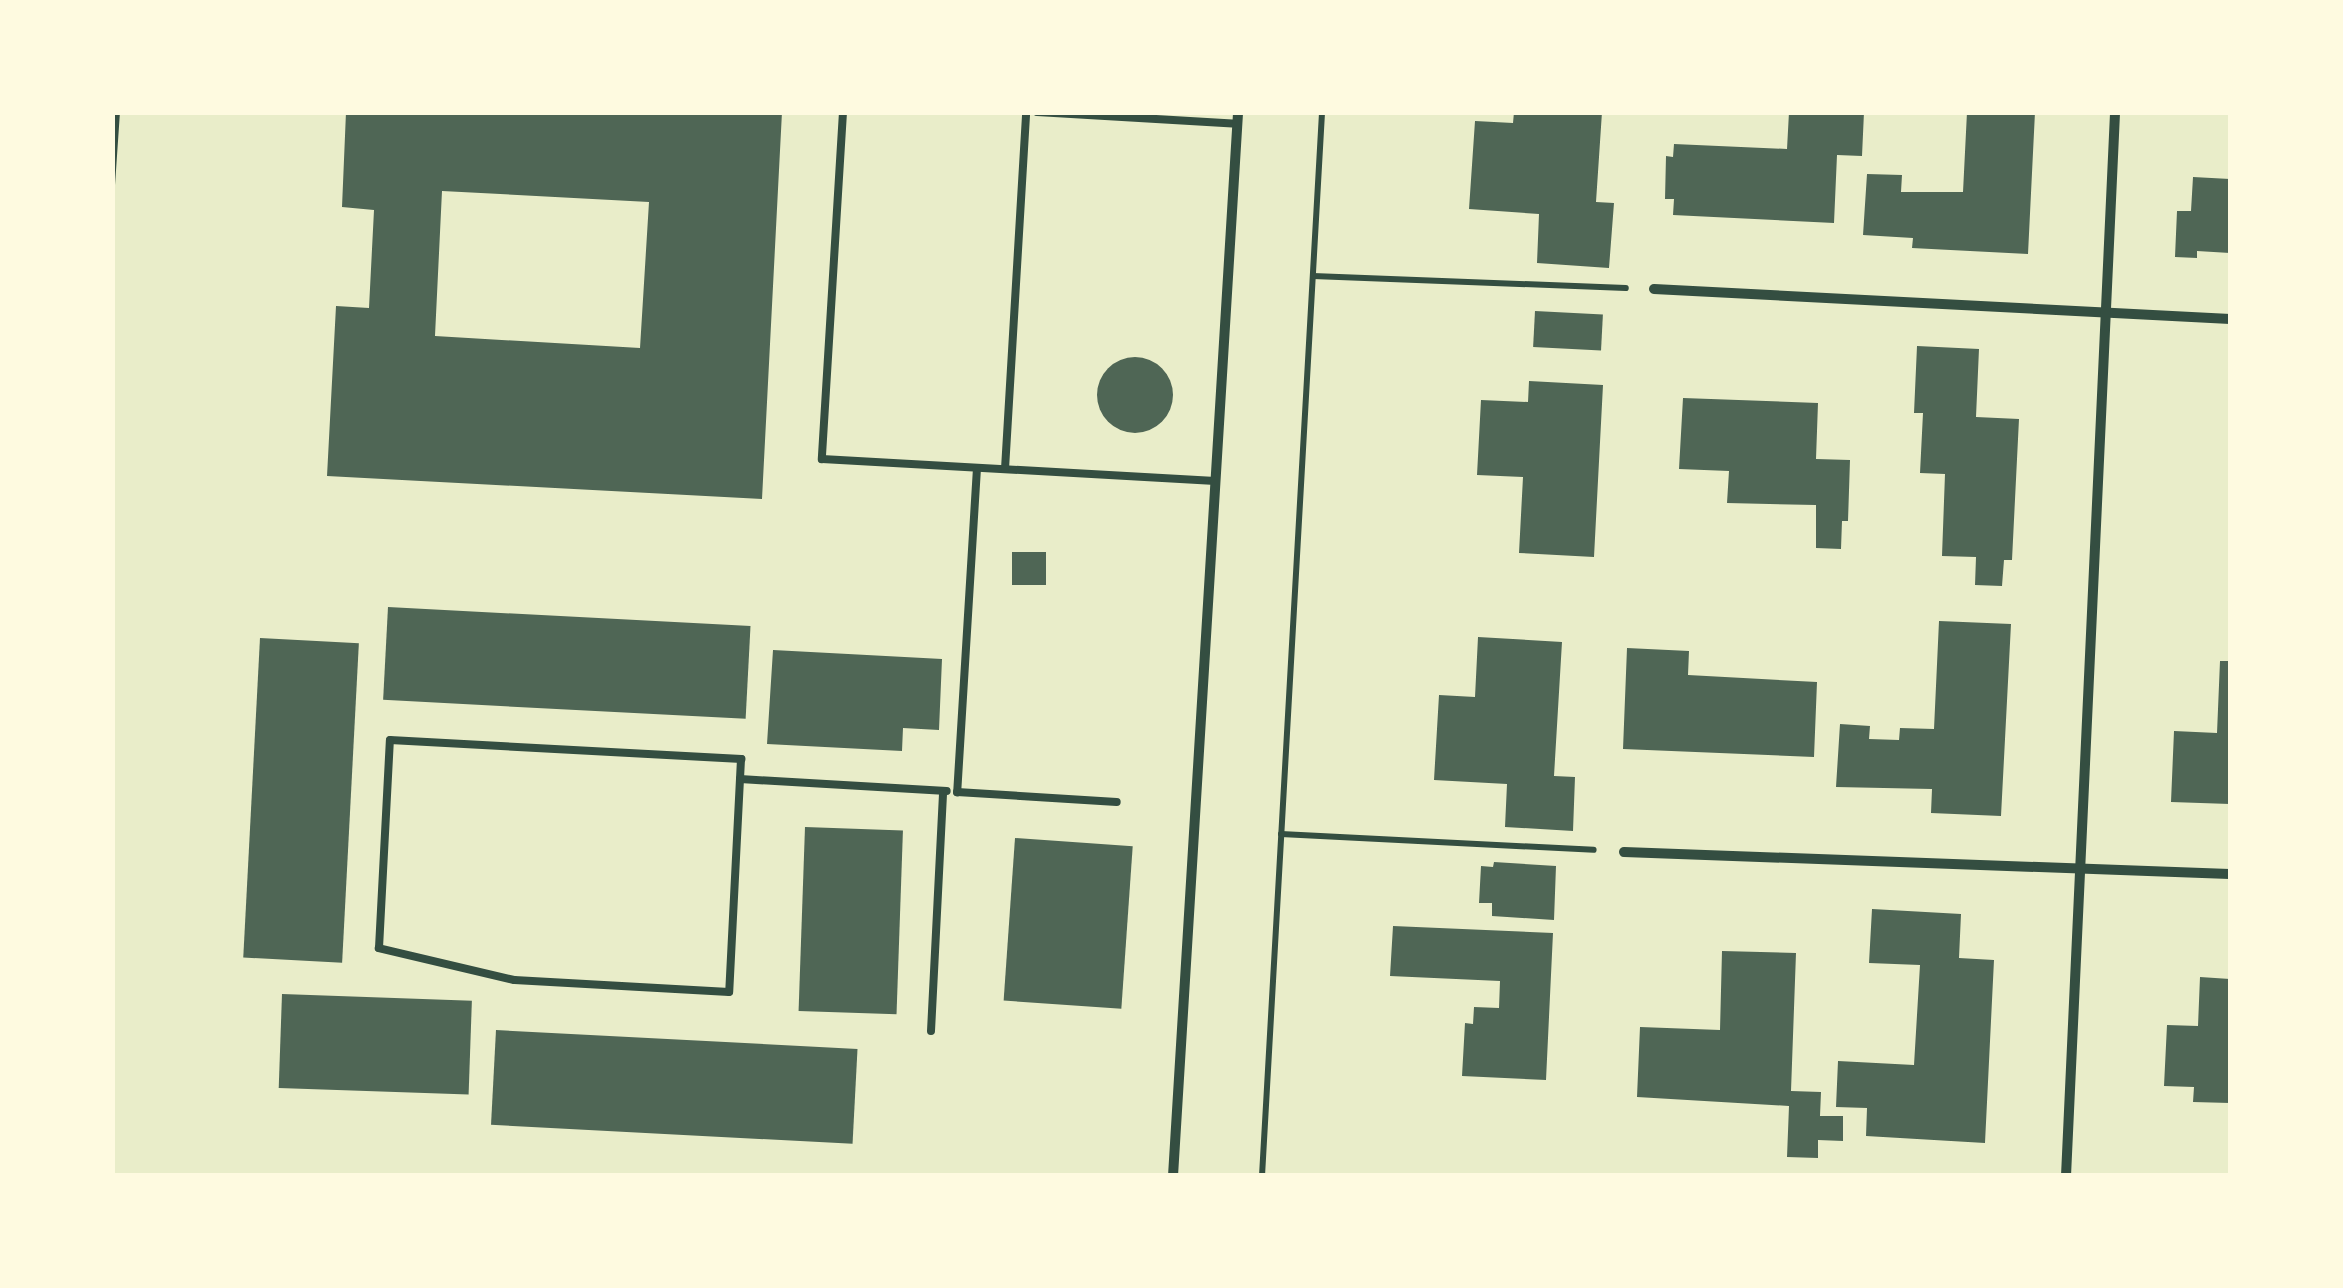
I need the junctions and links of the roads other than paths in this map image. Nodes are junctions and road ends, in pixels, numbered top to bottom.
1 (843, 112) edge
2 (1026, 112) edge
3 (1037, 112) edge
4 (2115, 112) edge
5 (1237, 118) edge
6 (1654, 289) road end
7 (2106, 312) junction
8 (2230, 319) edge
9 (976, 468) junction
10 (1005, 469) junction
11 (1215, 481) junction
12 (740, 779) junction
13 (943, 791) junction
14 (957, 792) junction
15 (1117, 802) dead end
16 (1624, 852) road end
17 (2080, 867) junction
18 (2230, 874) edge
19 (932, 1031) dead end
20 (1173, 1176) edge
21 (2066, 1176) edge

1 - 9 lane
2 - 10 lane
3 - 5 lane
4 - 7 street
5 - 11 street
6 - 7 street
7 - 8 street
7 - 17 street
9 - 10 lane
9 - 14 lane
10 - 11 lane
11 - 20 street
12 - 12 lane
12 - 13 lane
13 - 14 lane
13 - 19 lane
14 - 15 lane
16 - 17 street
17 - 18 street
17 - 21 street

